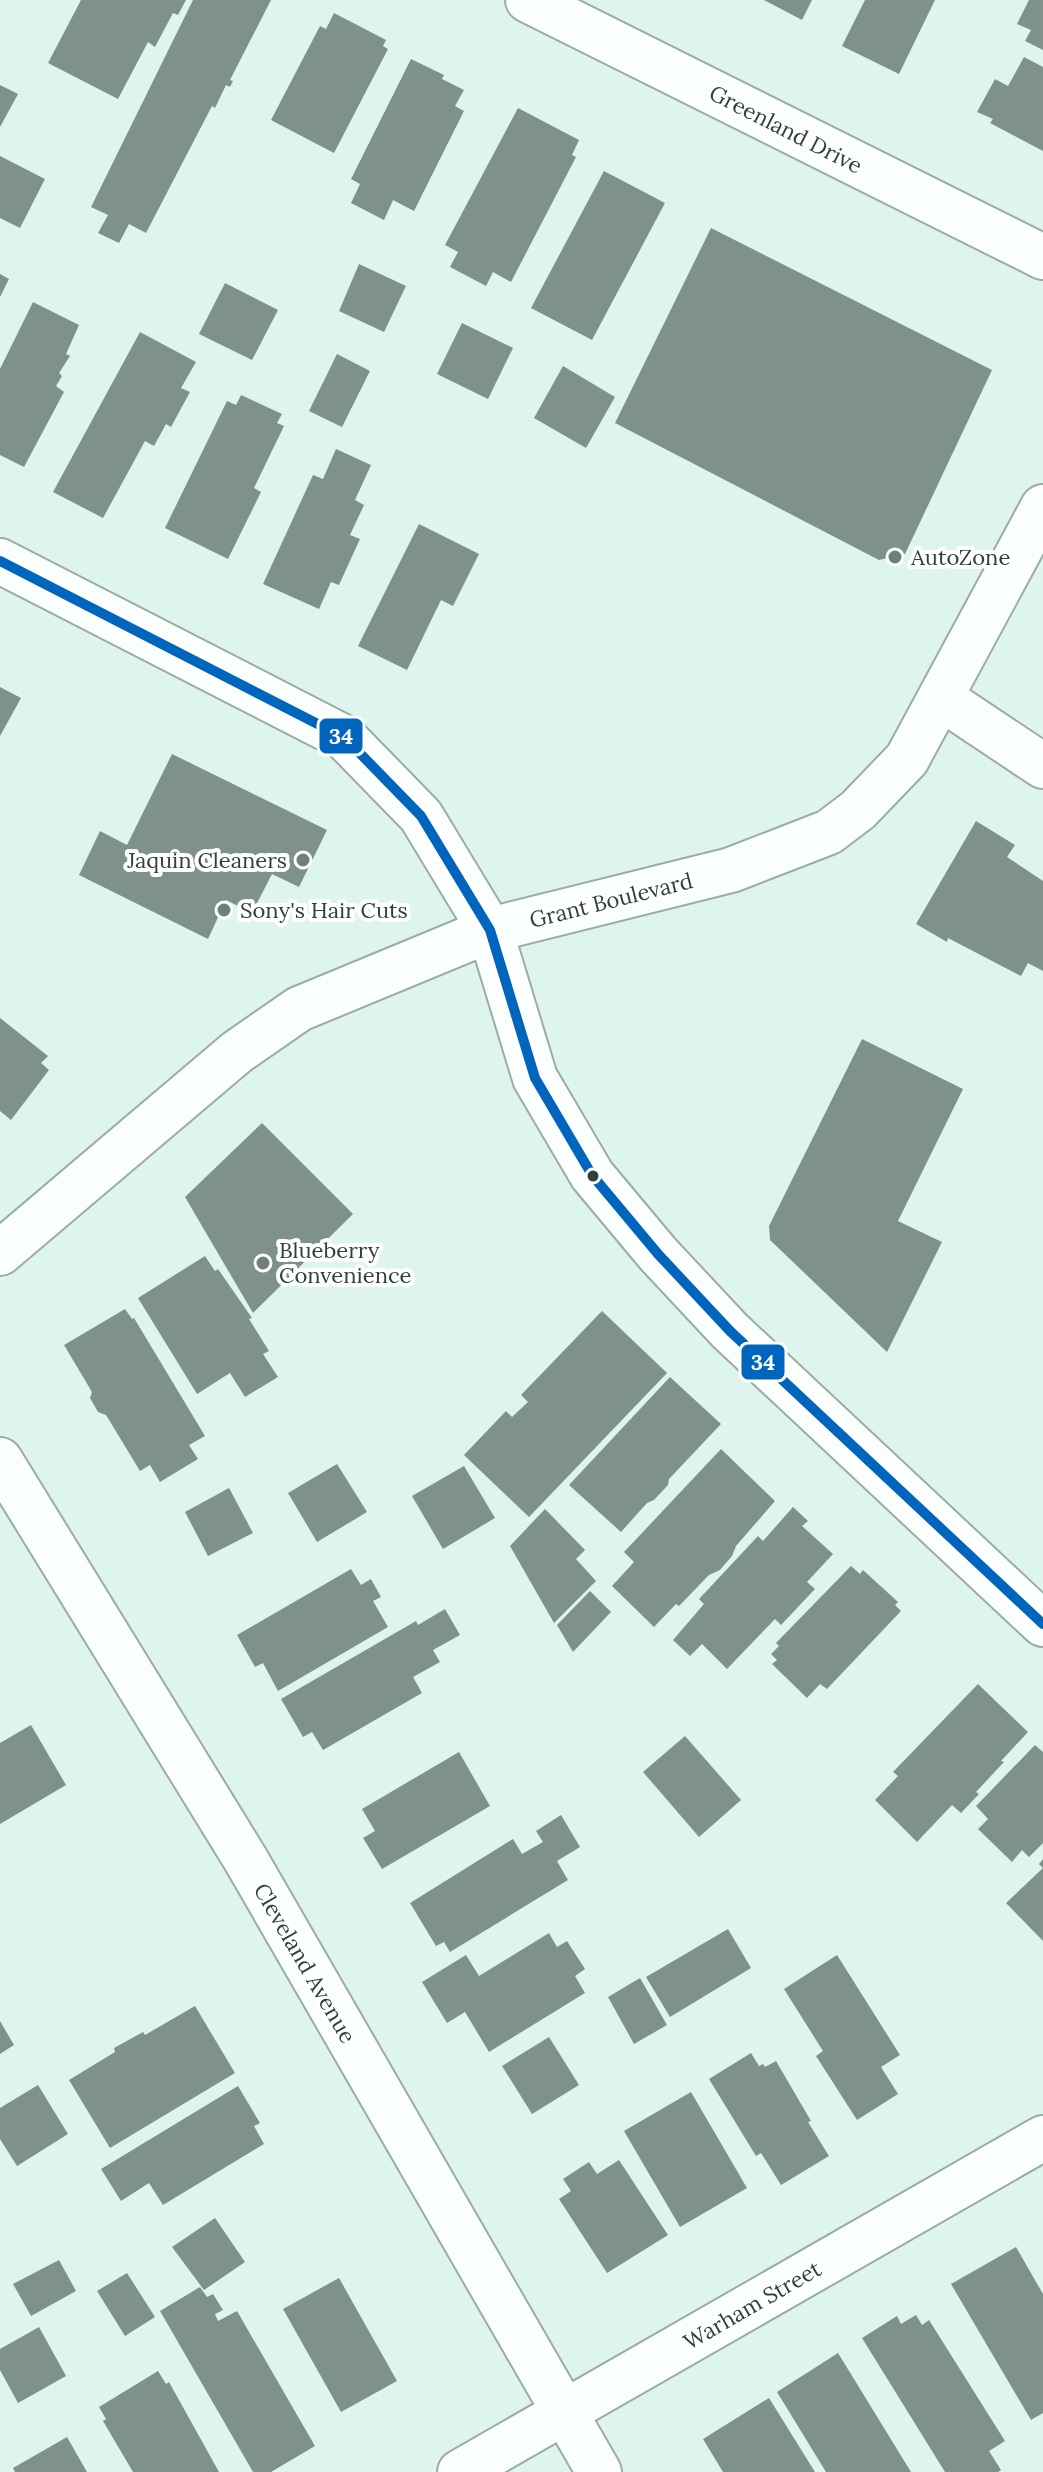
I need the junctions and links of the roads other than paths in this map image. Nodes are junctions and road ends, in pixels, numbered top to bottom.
1 (528, 0) edge
2 (1043, 257) edge
3 (1043, 507) edge
4 (0, 561) edge
5 (941, 698) junction
6 (1043, 766) edge
7 (490, 930) junction
8 (0, 1253) edge
9 (0, 1460) edge
10 (1043, 1624) edge
11 (1043, 2138) edge
12 (564, 2412) junction
13 (460, 2472) edge
14 (599, 2472) edge

1 - 2 street, Greenland Drive
3 - 5 street, Grant Boulevard
4 - 7 street
5 - 6 street
5 - 7 street, Grant Boulevard
7 - 8 street, Grant Boulevard
7 - 10 street
9 - 12 street, Cleveland Avenue
11 - 12 street, Warham Street
12 - 13 street, Warham Street
12 - 14 street, Cleveland Avenue

